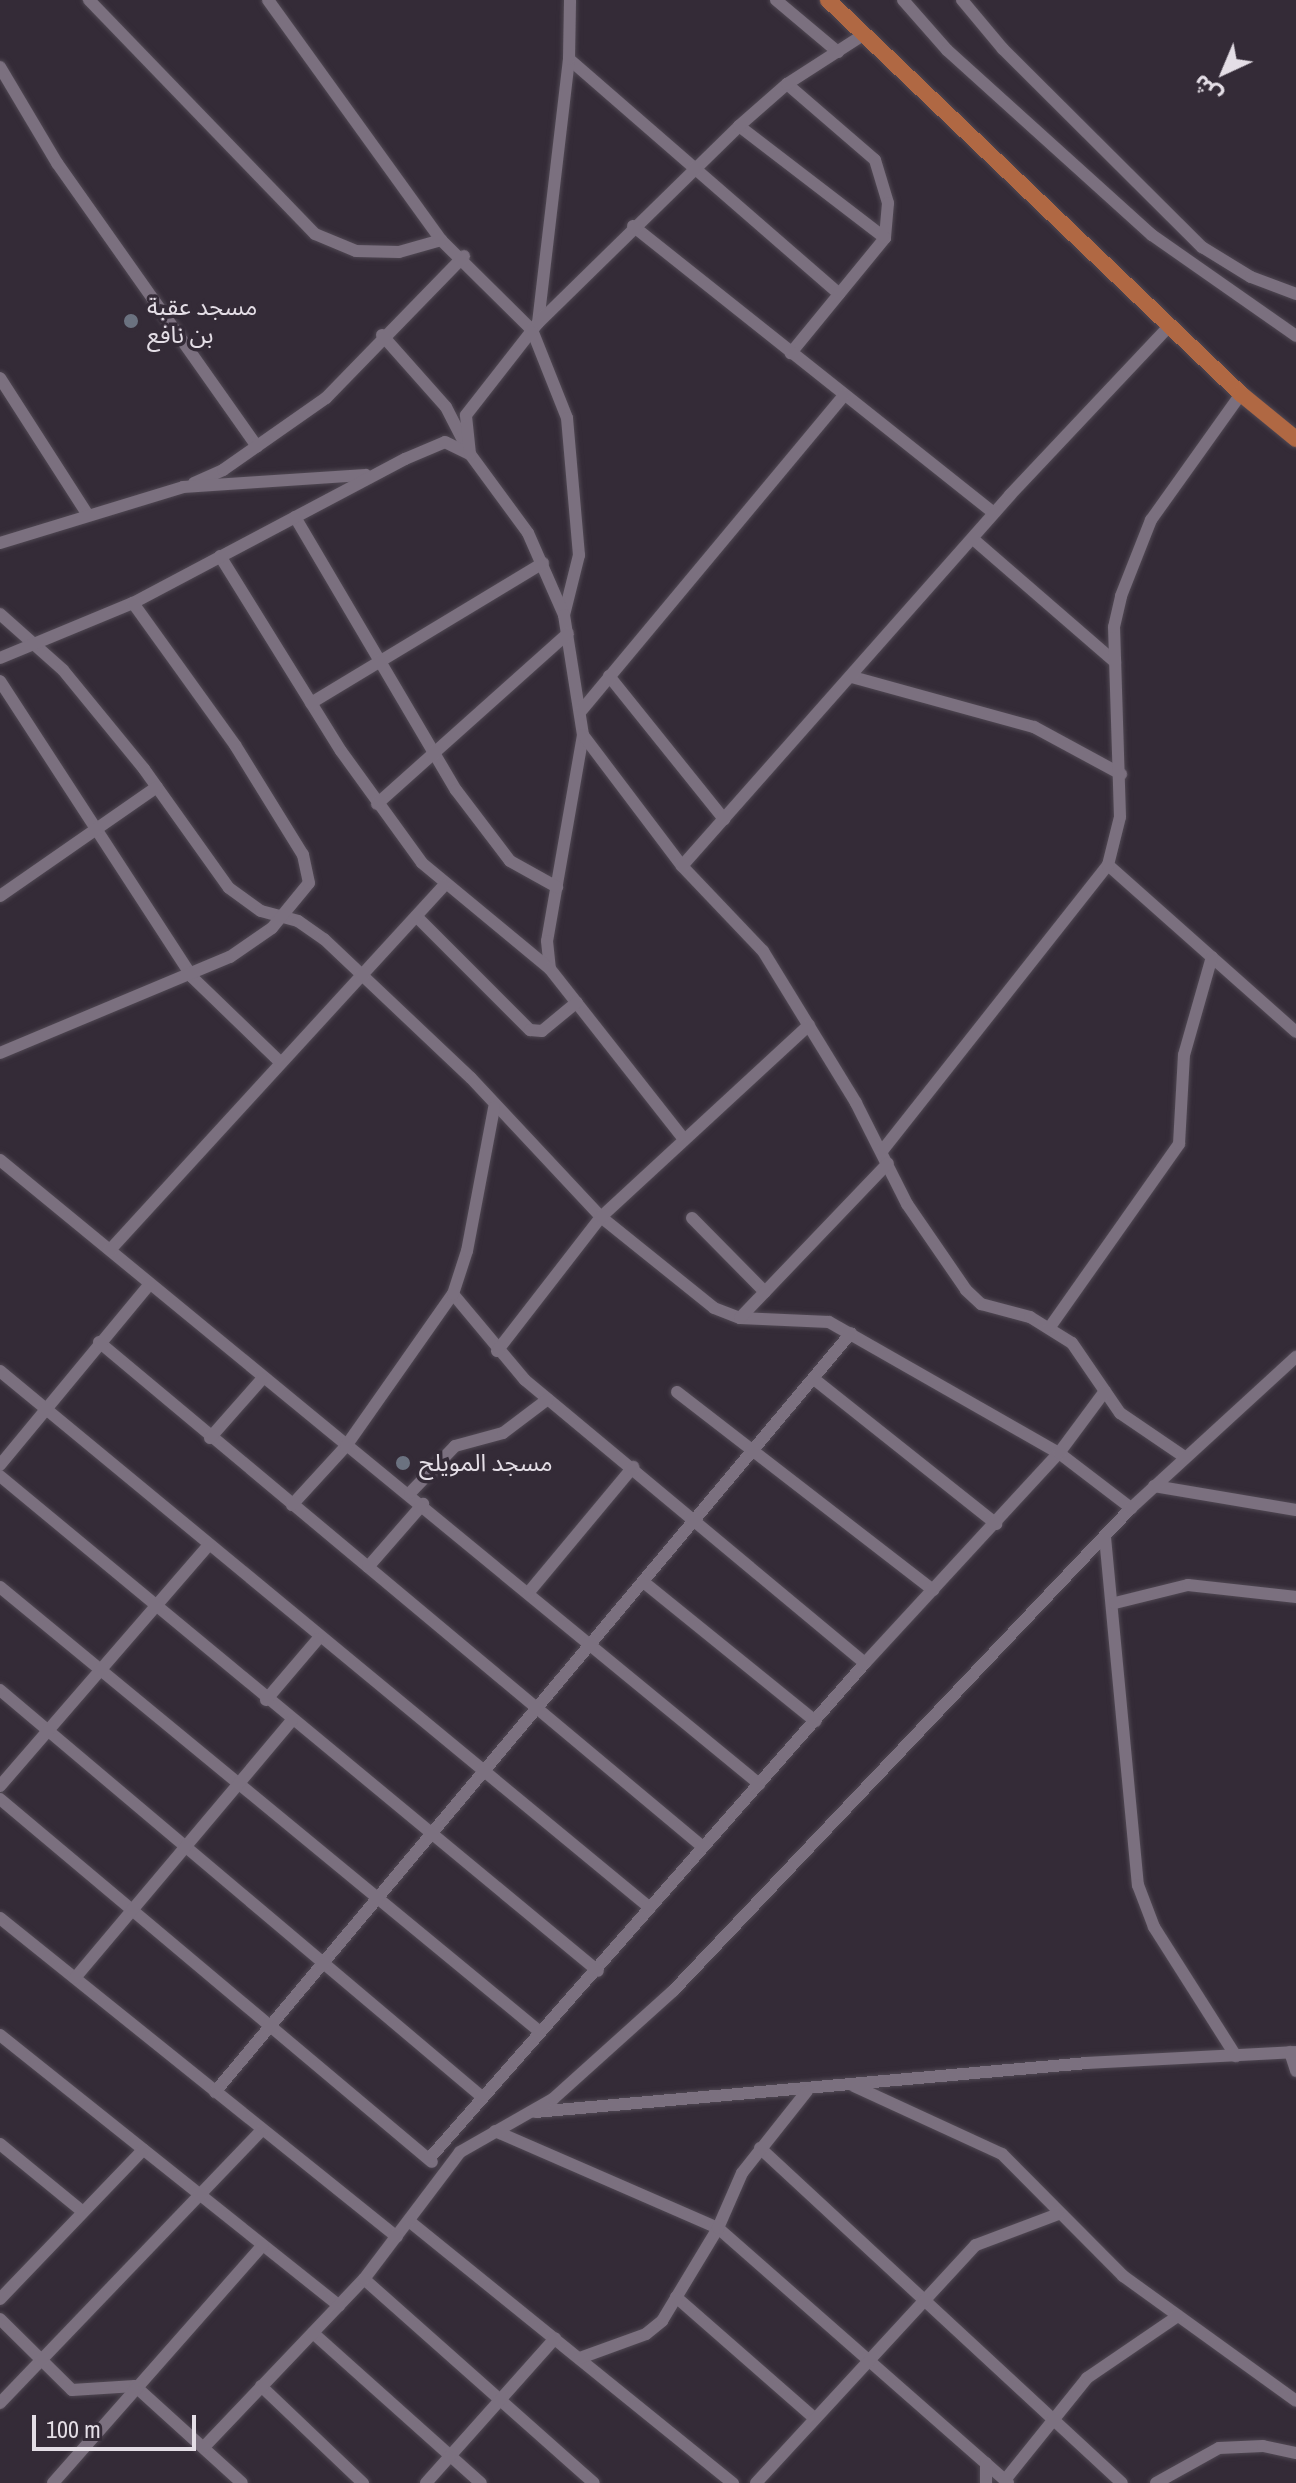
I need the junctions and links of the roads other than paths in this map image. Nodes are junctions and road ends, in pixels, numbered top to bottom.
1 (89, 0) edge
2 (268, 0) edge
3 (570, 0) edge
4 (776, 0) edge
5 (828, 0) edge
6 (903, 0) edge
7 (962, 0) edge
8 (863, 35) junction
9 (838, 52) junction
10 (569, 59) junction
11 (0, 67) edge
12 (787, 84) junction
13 (739, 126) junction
14 (697, 164) junction
15 (633, 226) junction
16 (885, 238) junction
17 (441, 240) junction
18 (1202, 247) junction
19 (464, 256) junction
20 (1190, 264) junction
21 (839, 294) junction
22 (1296, 294) edge
23 (535, 326) junction
24 (1169, 326) junction
25 (382, 335) junction
26 (1296, 336) edge
27 (791, 353) junction
28 (0, 378) edge
29 (1241, 394) junction
30 (844, 395) junction
31 (1296, 439) edge
32 (257, 447) junction
33 (470, 454) junction
34 (373, 475) junction
35 (183, 487) junction
36 (994, 513) junction
37 (88, 515) junction
38 (295, 517) junction
39 (973, 539) junction
40 (0, 543) edge
41 (220, 556) junction
42 (543, 563) junction
43 (133, 603) junction
44 (0, 614) edge
45 (564, 615) junction
46 (568, 633) junction
47 (35, 641) junction
48 (0, 658) edge
49 (382, 659) junction
50 (1115, 662) junction
51 (609, 676) junction
52 (852, 677) junction
53 (0, 681) edge
54 (311, 703) junction
55 (581, 711) junction
56 (583, 735) junction
57 (437, 749) junction
58 (1121, 774) junction
59 (157, 787) junction
60 (377, 804) junction
61 (724, 819) junction
62 (96, 830) junction
63 (1108, 865) junction
64 (682, 866) junction
65 (444, 886) junction
66 (557, 887) junction
67 (0, 896) edge
68 (284, 917) junction
69 (417, 917) junction
70 (1212, 957) junction
71 (550, 969) junction
72 (192, 977) junction
73 (363, 979) junction
74 (577, 1002) junction
75 (809, 1025) junction
76 (1296, 1032) edge
77 (0, 1053) edge
78 (278, 1060) junction
79 (494, 1108) junction
80 (684, 1139) junction
81 (885, 1157) junction
82 (0, 1160) edge
83 (601, 1217) junction
84 (692, 1218) dead end
85 (110, 1250) junction
86 (149, 1285) junction
87 (765, 1292) junction
88 (453, 1294) junction
89 (740, 1318) junction
90 (1050, 1327) junction
91 (851, 1333) junction
92 (99, 1342) junction
93 (497, 1351) junction
94 (1296, 1357) edge
95 (0, 1371) edge
96 (262, 1379) junction
97 (814, 1379) junction
98 (1105, 1391) junction
99 (677, 1392) dead end
100 (548, 1399) junction
101 (46, 1411) junction
102 (210, 1438) junction
103 (346, 1446) junction
104 (754, 1450) junction
105 (1059, 1453) junction
106 (1183, 1456) junction
107 (0, 1465) edge
108 (633, 1467) junction
109 (0, 1476) edge
110 (1154, 1486) junction
111 (410, 1493) junction
112 (423, 1504) junction
113 (292, 1505) junction
114 (1131, 1508) junction
115 (1296, 1510) edge
116 (699, 1521) junction
117 (996, 1524) junction
118 (1105, 1537) junction
119 (209, 1545) junction
120 (368, 1567) junction
121 (646, 1584) junction
122 (0, 1587) edge
123 (933, 1590) junction
124 (529, 1592) junction
125 (1296, 1597) edge
126 (1115, 1603) junction
127 (154, 1605) junction
128 (318, 1639) junction
129 (592, 1644) junction
130 (865, 1663) junction
131 (102, 1669) junction
132 (0, 1690) edge
133 (266, 1700) junction
134 (538, 1709) junction
135 (292, 1720) junction
136 (815, 1721) junction
137 (50, 1731) junction
138 (485, 1772) junction
139 (759, 1784) junction
140 (238, 1785) junction
141 (0, 1786) edge
142 (0, 1799) edge
143 (432, 1834) junction
144 (185, 1846) junction
145 (703, 1847) junction
146 (378, 1896) junction
147 (650, 1908) junction
148 (132, 1911) junction
149 (0, 1918) edge
150 (324, 1961) junction
151 (598, 1971) junction
152 (75, 1978) junction
153 (271, 2026) junction
154 (539, 2031) junction
155 (0, 2035) edge
156 (1293, 2052) edge
157 (1236, 2056) junction
158 (1296, 2071) edge
159 (850, 2084) junction
160 (807, 2091) junction
161 (215, 2092) junction
162 (481, 2096) junction
163 (535, 2112) junction
164 (495, 2131) junction
165 (260, 2132) junction
166 (0, 2144) edge
167 (760, 2148) junction
168 (143, 2150) junction
169 (429, 2159) junction
170 (443, 2171) junction
171 (200, 2195) junction
172 (82, 2211) junction
173 (1058, 2214) junction
174 (409, 2221) junction
175 (718, 2228) junction
176 (397, 2237) junction
177 (263, 2245) junction
178 (364, 2279) junction
179 (926, 2295) junction
180 (676, 2297) junction
181 (0, 2299) edge
182 (339, 2306) junction
183 (1178, 2316) junction
184 (0, 2319) edge
185 (313, 2333) junction
186 (555, 2338) junction
187 (870, 2356) junction
188 (580, 2358) junction
189 (41, 2359) junction
190 (261, 2386) junction
191 (141, 2390) junction
192 (503, 2400) junction
193 (1296, 2401) edge
194 (0, 2403) edge
195 (1056, 2416) junction
196 (814, 2418) junction
197 (204, 2447) junction
198 (1296, 2453) edge
199 (451, 2457) junction
200 (986, 2463) junction
201 (1006, 2482) edge
202 (53, 2483) edge
203 (242, 2483) edge
204 (363, 2483) edge
205 (426, 2483) edge
206 (481, 2483) edge
207 (594, 2483) edge
208 (733, 2483) edge
209 (756, 2483) edge
210 (986, 2483) edge
211 (1122, 2483) edge
212 (1156, 2483) edge

1 - 17 street
2 - 17 street
3 - 10 street
4 - 9 street
5 - 8 main road
6 - 20 street
7 - 18 street
8 - 9 street
8 - 24 main road
9 - 12 street
10 - 14 street
10 - 23 street
11 - 32 street
12 - 13 street
12 - 16 street
13 - 14 street
13 - 16 street
14 - 15 street
14 - 21 street
15 - 23 street
15 - 27 street
16 - 21 street
17 - 19 street
18 - 20 street
18 - 22 street
19 - 23 street
19 - 25 street
20 - 26 street
21 - 27 street
23 - 33 street
23 - 45 street
24 - 29 main road
24 - 36 street
25 - 32 street
25 - 33 street
27 - 30 street
28 - 37 street
29 - 31 main road
29 - 50 street
30 - 36 street
30 - 51 street
32 - 35 street
33 - 34 street
33 - 42 street
34 - 35 street
34 - 38 street
35 - 37 street
36 - 39 street
37 - 40 street
38 - 41 street
38 - 49 street
39 - 50 street
39 - 52 street
41 - 43 street
41 - 54 street
42 - 45 street
42 - 49 street
43 - 47 street
43 - 68 street
44 - 47 street
45 - 46 street
46 - 55 street
46 - 57 street
47 - 48 street
47 - 59 street
49 - 54 street
49 - 57 street
50 - 58 street
51 - 55 street
51 - 61 street
52 - 58 street
52 - 61 street
53 - 62 street
54 - 60 street
55 - 56 street
56 - 64 street
56 - 66 street
57 - 60 street
57 - 66 street
58 - 63 street
59 - 62 street
59 - 68 street
60 - 65 street
61 - 64 street
62 - 67 street
62 - 72 street
63 - 70 street
63 - 81 street
64 - 75 street
65 - 69 street
65 - 71 street
66 - 71 street
68 - 72 street
68 - 73 street
69 - 73 street
69 - 74 street
70 - 76 street
70 - 90 street
71 - 74 street
72 - 77 street
72 - 78 street
73 - 78 street
73 - 79 street
74 - 80 street
75 - 80 street
75 - 81 street
78 - 85 street
79 - 83 street
79 - 88 street
80 - 83 street
81 - 87 street
81 - 90 street
82 - 85 street
83 - 89 street
83 - 93 street
84 - 87 street
85 - 86 street
86 - 92 street
86 - 96 street
87 - 89 street
88 - 93 street
88 - 103 street
89 - 91 street
90 - 98 street
91 - 97 street
91 - 105 street
92 - 101 street
92 - 102 street
93 - 100 street
94 - 106 street
95 - 101 street
96 - 102 street
96 - 103 street
97 - 104 street
97 - 117 street
98 - 105 street
98 - 106 street
99 - 104 street
100 - 108 street
100 - 111 street
101 - 107 street
101 - 119 street
102 - 113 street
103 - 111 street
103 - 113 street
104 - 116 street
104 - 123 street
105 - 114 street
105 - 117 street
106 - 110 street
108 - 116 street
108 - 124 street
109 - 127 street
110 - 114 street
110 - 115 street
111 - 112 street
112 - 120 street
112 - 124 street
113 - 120 street
114 - 118 street
116 - 121 street
116 - 130 street
117 - 123 street
118 - 126 street
118 - 163 street
119 - 127 street
119 - 128 street
120 - 134 street
121 - 129 street
121 - 136 street
122 - 131 street
123 - 130 street
124 - 129 street
125 - 126 street
126 - 157 street
127 - 131 street
127 - 133 street
128 - 133 street
128 - 138 street
129 - 134 street
129 - 139 street
130 - 136 street
131 - 137 street
131 - 140 street
132 - 137 street
133 - 135 street
134 - 138 street
134 - 145 street
135 - 140 street
135 - 143 street
136 - 139 street
137 - 141 street
137 - 144 street
138 - 143 street
138 - 147 street
139 - 145 street
140 - 144 street
140 - 146 street
142 - 148 street
143 - 146 street
143 - 151 street
144 - 148 street
144 - 150 street
145 - 147 street
146 - 150 street
146 - 154 street
147 - 151 street
148 - 152 street
148 - 153 street
149 - 152 street
150 - 153 street
150 - 162 street
151 - 154 street
152 - 161 street
153 - 161 street
153 - 169 street
154 - 162 street
155 - 168 street
156 - 157 street
156 - 158 street
157 - 159 street
159 - 160 street
159 - 173 street
160 - 163 street
160 - 167 street
161 - 165 street
162 - 169 street
163 - 164 street
164 - 170 street
164 - 175 street
165 - 171 street
165 - 176 street
166 - 172 street
167 - 175 street
167 - 179 street
168 - 171 street
168 - 172 street
169 - 170 street
170 - 174 street
171 - 177 street
171 - 189 street
172 - 181 street
173 - 179 street
173 - 183 street
174 - 176 street
174 - 186 street
175 - 180 street
175 - 187 street
176 - 178 street
177 - 182 street
177 - 191 street
178 - 182 street
178 - 192 street
179 - 187 street
179 - 195 street
180 - 188 street
180 - 196 street
182 - 185 street
183 - 193 street
183 - 195 street
184 - 189 street
185 - 190 street
185 - 199 street
186 - 188 street
186 - 192 street
187 - 196 street
187 - 200 street
188 - 208 street
189 - 191 street
189 - 194 street
190 - 197 street
190 - 204 street
191 - 197 street
191 - 202 street
192 - 199 street
192 - 207 street
195 - 201 street
195 - 211 street
196 - 209 street
197 - 203 street
198 - 212 street
199 - 205 street
199 - 206 street
200 - 201 street
200 - 210 street

